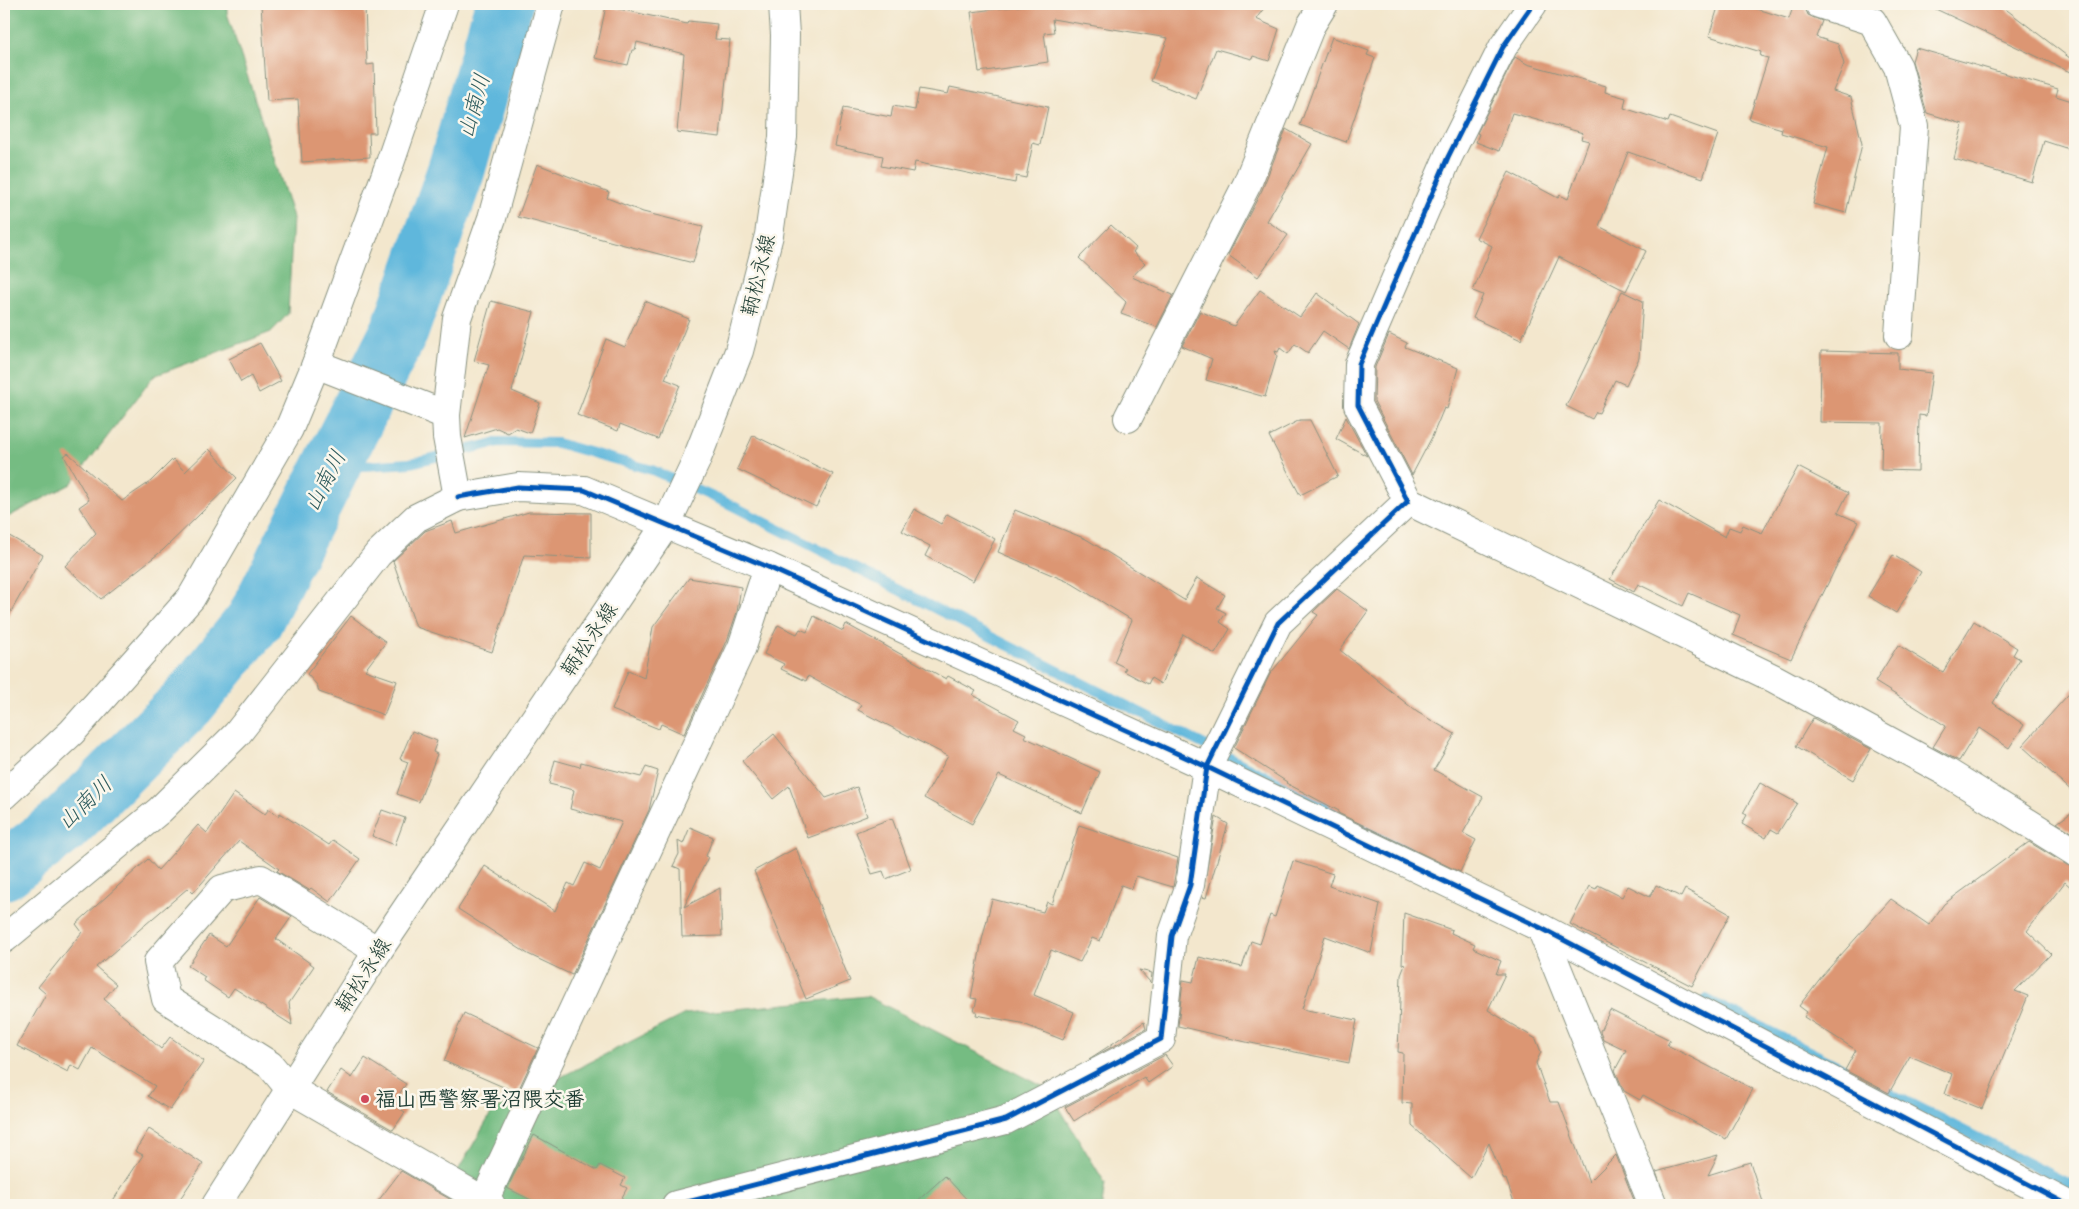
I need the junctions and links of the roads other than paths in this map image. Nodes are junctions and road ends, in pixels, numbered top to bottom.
1 (444, 4) edge
2 (551, 4) edge
3 (783, 4) edge
4 (1324, 4) edge
5 (1533, 4) edge
6 (1819, 4) edge
7 (1899, 335) dead end
8 (326, 368) junction
9 (1128, 418) dead end
10 (439, 419) junction
11 (458, 497) junction
12 (1408, 501) junction
13 (671, 516) junction
14 (768, 567) junction
15 (1213, 756) junction
16 (4, 795) edge
17 (2075, 852) edge
18 (1541, 928) junction
19 (4, 939) edge
20 (378, 951) junction
21 (290, 1089) junction
22 (487, 1203) edge
23 (216, 1205) edge
24 (676, 1205) edge
25 (1654, 1205) edge
26 (2068, 1205) edge

1 - 8 street
2 - 10 street
3 - 13 street, 鞆松永線
4 - 9 street
5 - 12 street
6 - 7 street
8 - 10 street
8 - 16 street
10 - 11 street
11 - 13 street
11 - 19 street
12 - 15 street
12 - 17 street
13 - 14 street
13 - 20 street, 鞆松永線
14 - 15 street
14 - 22 street
15 - 18 street
15 - 24 street
18 - 25 street
18 - 26 street
20 - 21 street, 鞆松永線
20 - 21 street
21 - 22 street
21 - 23 street, 鞆松永線

